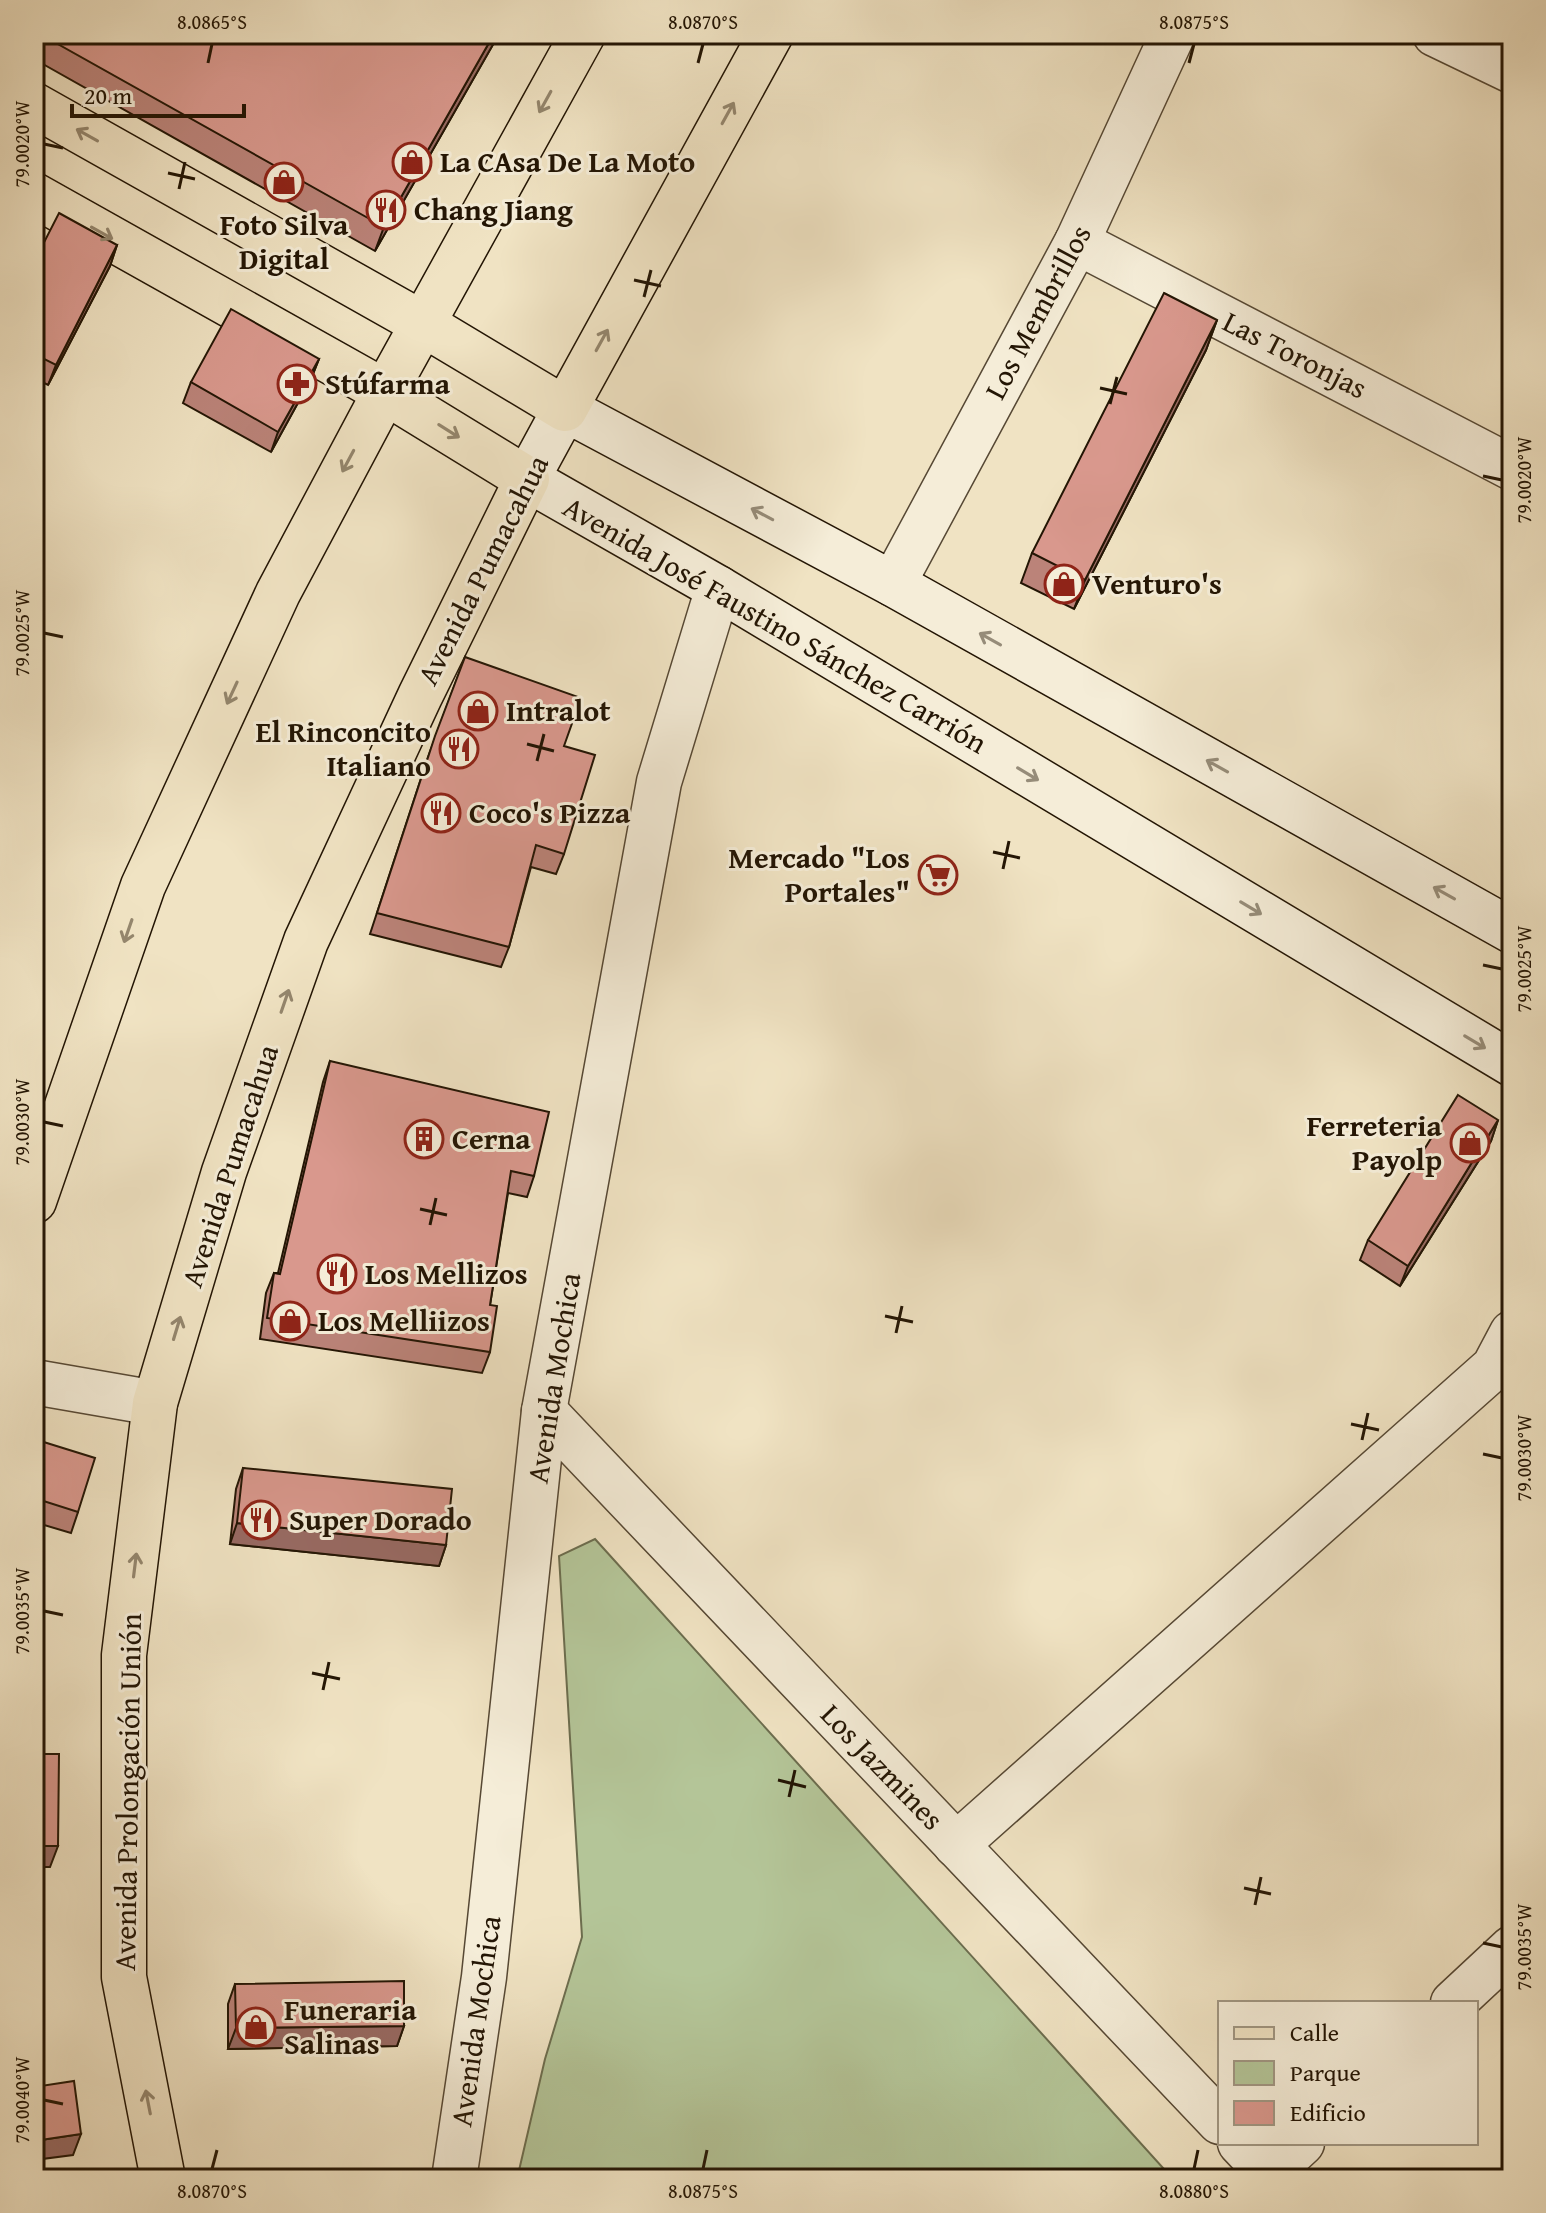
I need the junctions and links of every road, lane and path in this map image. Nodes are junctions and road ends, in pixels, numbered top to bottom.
1 (583, 34) edge
2 (771, 34) edge
3 (1173, 34) edge
4 (1435, 34) edge
5 (1512, 71) edge
6 (34, 105) edge
7 (34, 195) edge
8 (1077, 242) junction
9 (423, 324) junction
10 (385, 392) junction
11 (565, 409) junction
12 (1512, 468) edge
13 (527, 479) junction
14 (893, 584) junction
15 (718, 588) junction
16 (1512, 931) edge
17 (1512, 1064) edge
18 (34, 1201) edge
19 (1512, 1333) edge
20 (34, 1382) edge
21 (155, 1403) junction
22 (544, 1411) junction
23 (956, 1845) junction
24 (1512, 1948) edge
25 (1455, 2001) edge
26 (1218, 2120) edge
27 (1299, 2145) edge
28 (1262, 2169) edge
29 (163, 2179) edge
30 (454, 2179) edge

1 -> 9 main road
11 -> 2 main road, Avenida Pumacahua
3 - 8 street, Los Membrillos
4 - 5 street
9 -> 6 main road
7 -> 10 main road, Avenida José Faustino Sánchez Carrión
8 - 12 street, Las Toronjas
8 - 14 street, Los Membrillos
9 - 10 main road
9 - 11 main road
10 -> 13 main road, Avenida José Faustino Sánchez Carrión
10 -> 18 main road
11 - 13 street, Avenida Pumacahua
14 -> 11 street
13 - 15 street, Avenida José Faustino Sánchez Carrión
21 -> 13 main road, Avenida Pumacahua
16 -> 14 street
15 -> 17 street, Avenida José Faustino Sánchez Carrión
15 - 22 street, Avenida Mochica
19 - 23 street
20 - 21 street
29 -> 21 main road, Avenida Prolongación Unión
22 - 23 street, Los Jazmines
22 - 30 street, Avenida Mochica
23 - 26 street, Los Jazmines
24 - 25 street
27 - 28 street

